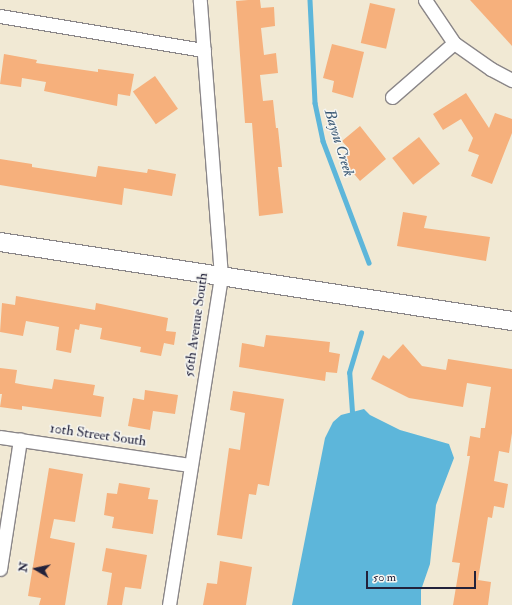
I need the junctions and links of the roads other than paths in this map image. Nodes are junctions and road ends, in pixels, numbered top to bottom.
1 (200, 0) edge
2 (425, 0) edge
3 (0, 16) edge
4 (454, 43) junction
5 (204, 50) junction
6 (512, 80) edge
7 (392, 98) dead end
8 (0, 242) edge
9 (221, 276) junction
10 (512, 321) edge
11 (0, 437) edge
12 (20, 440) junction
13 (190, 466) junction
14 (0, 570) edge
15 (169, 605) edge

1 - 5 street, 56th Avenue South
2 - 4 street
3 - 5 street
4 - 6 street
4 - 7 street
5 - 9 street, 56th Avenue South
8 - 9 street
9 - 10 street
9 - 13 street, 56th Avenue South
11 - 12 street, 10th Street South
12 - 13 street, 10th Street South
12 - 14 street
13 - 15 street, 56th Avenue South

